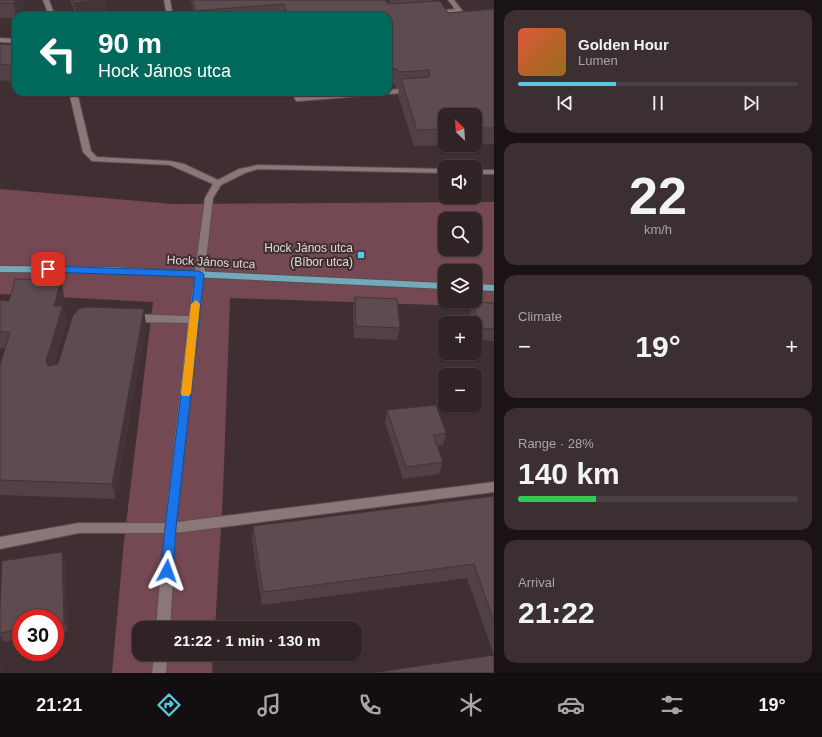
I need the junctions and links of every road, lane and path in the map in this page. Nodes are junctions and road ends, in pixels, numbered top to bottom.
1 (46, 0) edge
2 (167, 0) edge
3 (451, 0) edge
4 (460, 11) junction
5 (50, 12) edge
6 (169, 12) edge
7 (424, 14) edge
8 (465, 17) edge
9 (0, 40) edge
10 (12, 41) edge
11 (423, 89) edge
12 (392, 92) edge
13 (74, 96) edge
14 (298, 96) edge
15 (337, 96) edge
16 (438, 171) edge
17 (482, 172) edge
18 (494, 172) edge
19 (218, 183) junction
20 (0, 269) edge
21 (199, 274) junction
22 (438, 286) edge
23 (482, 287) edge
24 (494, 288) edge
25 (121, 318) edge
26 (194, 320) junction
27 (494, 487) edge
28 (170, 528) junction
29 (0, 542) edge
30 (163, 621) edge
31 (160, 661) edge
32 (159, 673) edge

1 - 5 street
2 - 6 street
3 - 4 street
4 - 7 street
4 - 8 street
9 - 10 street
11 - 12 street
13 - 19 street
14 - 15 street
16 - 19 street
17 - 18 street
19 - 21 street
20 - 21 main road, Hock János utca
21 - 22 main road, Hock János utca
21 - 26 street
23 - 24 main road
25 - 26 street
26 - 28 street
27 - 28 street
28 - 29 street
28 - 30 street
31 - 32 street

